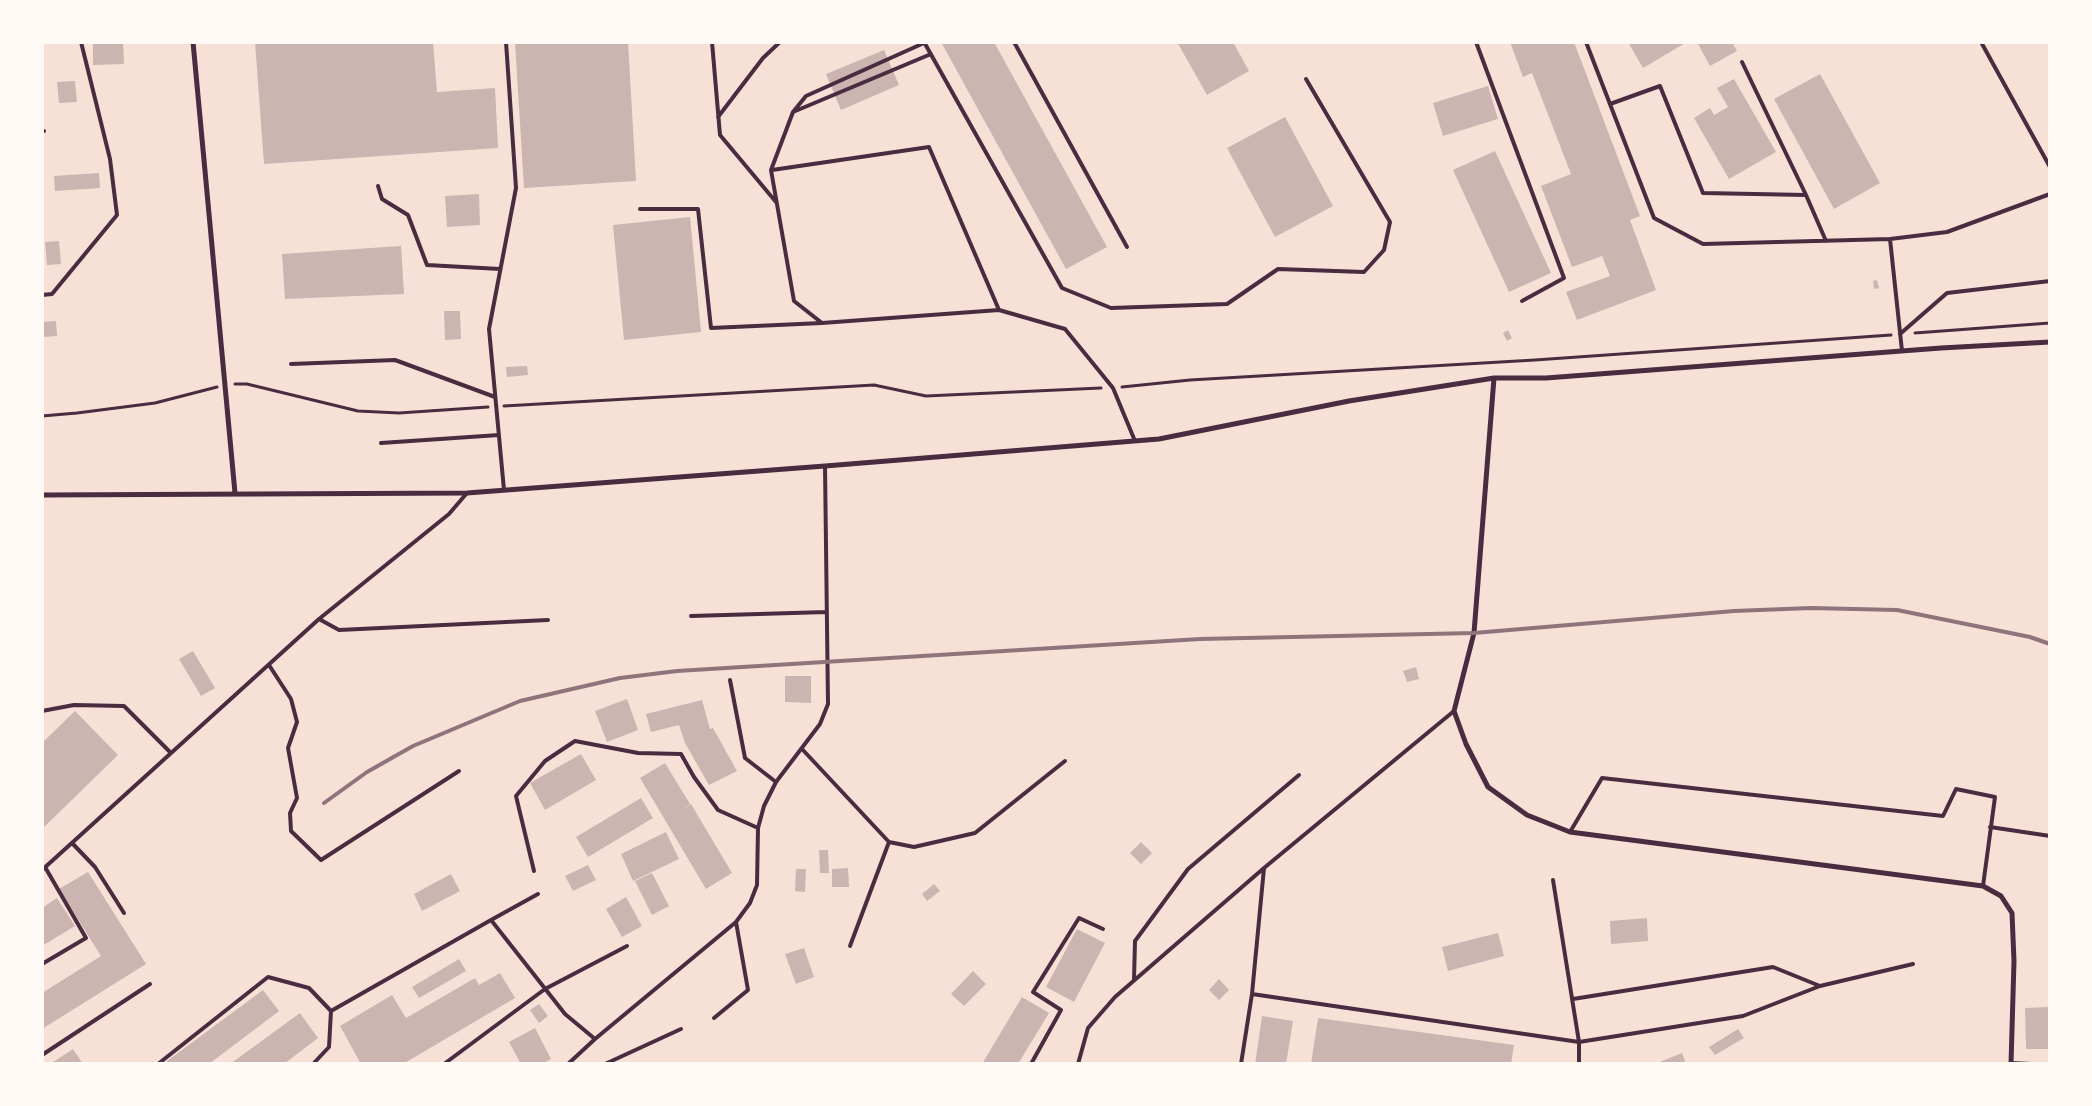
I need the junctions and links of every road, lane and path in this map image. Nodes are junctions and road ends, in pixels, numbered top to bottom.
1 (81, 42) edge
2 (193, 42) edge
3 (506, 42) edge
4 (712, 42) edge
5 (780, 42) edge
6 (1014, 42) edge
7 (1476, 42) edge
8 (1586, 42) edge
9 (1981, 42) edge
10 (924, 43) edge
11 (931, 54) junction
12 (1742, 62) dead end
13 (1306, 79) dead end
14 (1610, 104) junction
15 (793, 112) junction
16 (718, 117) junction
17 (2050, 167) edge
18 (771, 170) junction
19 (378, 186) dead end
20 (2050, 194) edge
21 (1806, 195) junction
22 (777, 204) junction
23 (640, 208) dead end
24 (1890, 239) junction
25 (1826, 241) junction
26 (1127, 247) dead end
27 (500, 269) junction
28 (2050, 281) edge
29 (42, 295) edge
30 (1522, 301) dead end
31 (999, 310) junction
32 (822, 323) junction
33 (2050, 323) edge
34 (1900, 334) junction
35 (2050, 342) edge
36 (1902, 351) junction
37 (291, 364) dead end
38 (1494, 378) junction
39 (225, 385) junction
40 (1113, 388) junction
41 (495, 397) junction
42 (496, 406) junction
43 (42, 416) edge
44 (499, 435) junction
45 (1135, 441) junction
46 (381, 443) dead end
47 (825, 466) junction
48 (504, 490) junction
49 (468, 492) junction
50 (235, 493) junction
51 (42, 495) edge
52 (827, 612) junction
53 (691, 616) dead end
54 (319, 619) junction
55 (548, 620) dead end
56 (269, 665) junction
57 (730, 680) dead end
58 (42, 711) edge
59 (1454, 711) junction
60 (802, 749) junction
61 (171, 753) junction
62 (1065, 761) dead end
63 (459, 771) dead end
64 (1299, 774) dead end
65 (776, 782) junction
66 (1990, 827) junction
67 (758, 828) junction
68 (1570, 832) junction
69 (2050, 836) edge
70 (72, 842) junction
71 (889, 842) junction
72 (1264, 868) junction
73 (44, 869) edge
74 (534, 872) dead end
75 (1553, 880) dead end
76 (1983, 886) junction
77 (538, 894) dead end
78 (124, 913) dead end
79 (491, 920) junction
80 (736, 922) junction
81 (1102, 929) dead end
82 (627, 946) dead end
83 (850, 946) dead end
84 (42, 964) edge
85 (1913, 964) dead end
86 (1134, 980) junction
87 (150, 984) dead end
88 (1820, 986) junction
89 (545, 989) junction
90 (1252, 994) junction
91 (1572, 999) junction
92 (331, 1011) junction
93 (714, 1018) dead end
94 (681, 1030) dead end
95 (595, 1039) junction
96 (1579, 1042) junction
97 (42, 1055) edge
98 (2010, 1063) edge
99 (158, 1064) edge
100 (313, 1064) edge
101 (444, 1064) edge
102 (568, 1064) edge
103 (605, 1064) edge
104 (1031, 1064) edge
105 (1078, 1064) edge
106 (1241, 1064) edge
107 (1579, 1064) edge
108 (2032, 1064) edge

1 - 29 lane
2 - 39 street
3 - 27 lane
4 - 16 lane
5 - 16 lane
6 - 26 lane
7 - 30 lane
8 - 14 lane
9 - 17 lane
10 - 11 lane
10 - 15 lane
11 - 13 lane
11 - 15 lane
12 - 21 lane
14 - 21 lane
14 - 25 lane
15 - 18 lane
16 - 22 lane
18 - 22 lane
18 - 31 lane
19 - 27 lane
20 - 24 lane
21 - 25 lane
22 - 32 lane
23 - 32 lane
24 - 25 lane
24 - 34 lane
27 - 41 lane
28 - 34 lane
31 - 32 lane
31 - 40 lane
33 - 34 path
34 - 36 lane
34 - 40 path
35 - 36 street
36 - 38 street
37 - 41 lane
38 - 45 street
38 - 59 street
39 - 42 path
39 - 43 path
39 - 50 street
40 - 42 path
40 - 45 lane
41 - 42 lane
42 - 44 lane
44 - 46 lane
44 - 48 lane
45 - 47 street
47 - 48 street
47 - 52 lane
48 - 49 street
49 - 50 street
49 - 54 lane
50 - 51 street
52 - 53 lane
52 - 60 lane
54 - 55 lane
54 - 56 lane
56 - 61 lane
56 - 63 lane
57 - 65 lane
58 - 61 lane
59 - 68 street
59 - 72 lane
60 - 65 lane
60 - 71 lane
61 - 70 lane
62 - 71 lane
64 - 86 lane
65 - 67 lane
66 - 68 lane
66 - 69 lane
66 - 76 lane
67 - 74 lane
67 - 80 lane
68 - 76 street
70 - 73 lane
70 - 78 lane
71 - 83 lane
72 - 86 lane
72 - 90 lane
73 - 84 lane
75 - 91 lane
76 - 98 street
77 - 79 lane
79 - 89 lane
79 - 92 lane
80 - 93 lane
80 - 95 lane
81 - 104 lane
82 - 89 lane
85 - 88 lane
86 - 105 lane
87 - 97 lane
88 - 91 lane
88 - 96 lane
89 - 95 lane
89 - 101 lane
90 - 96 lane
90 - 106 lane
91 - 96 lane
92 - 99 lane
92 - 100 lane
94 - 103 lane
95 - 102 lane
96 - 107 lane
98 - 108 lane

